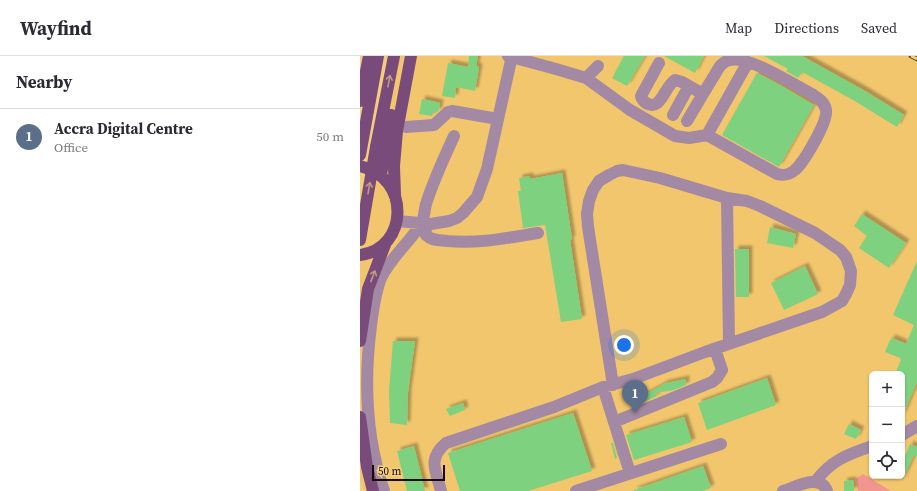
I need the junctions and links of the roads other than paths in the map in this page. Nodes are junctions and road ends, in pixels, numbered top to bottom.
1 (369, 56) edge
2 (378, 56) edge
3 (394, 56) edge
4 (403, 56) edge
5 (411, 56) edge
6 (511, 56) edge
7 (659, 62) dead end
8 (748, 62) junction
9 (598, 66) dead end
10 (586, 78) junction
11 (689, 86) junction
12 (703, 94) junction
13 (360, 102) edge
14 (673, 115) dead end
15 (498, 119) junction
16 (687, 121) dead end
17 (406, 126) dead end
18 (706, 135) junction
19 (454, 136) dead end
20 (360, 156) edge
21 (360, 166) edge
22 (380, 175) junction
23 (395, 196) junction
24 (727, 198) junction
25 (397, 221) junction
26 (423, 223) junction
27 (538, 233) dead end
28 (360, 240) edge
29 (387, 240) junction
30 (360, 255) edge
31 (360, 341) edge
32 (729, 344) junction
33 (715, 349) junction
34 (608, 386) junction
35 (360, 417) edge
36 (614, 422) junction
37 (917, 426) edge
38 (905, 433) edge
39 (721, 444) dead end
40 (869, 447) edge
41 (630, 473) junction
42 (816, 481) junction
43 (373, 491) edge
44 (384, 491) edge
45 (441, 491) edge
46 (576, 491) edge
47 (783, 491) edge
48 (827, 491) edge

1 - 13 main road
2 - 20 main road
28 -> 3 main road, bridge
4 - 22 main road
5 - 23 main road
6 - 10 lane
6 - 15 lane
7 - 11 lane
8 - 12 lane
8 - 18 lane
8 - 18 lane
9 - 10 lane
10 - 18 lane
11 - 12 lane
11 - 14 lane
12 - 16 lane
15 - 17 lane
15 - 26 lane
19 - 26 lane
21 - 22 main road
22 - 23 main road
23 - 25 main road
24 - 32 lane
24 - 32 lane
24 - 34 lane
25 - 26 lane
25 - 29 main road
26 - 27 lane
26 - 44 lane
29 - 30 main road
31 -> 29 main road
32 - 33 lane
33 - 34 lane
33 - 36 lane
34 - 36 lane
34 - 45 lane
35 - 43 main road
36 - 41 lane
37 - 38 lane
39 - 41 lane
40 - 42 lane
41 - 46 lane
42 - 47 lane
42 - 48 lane

